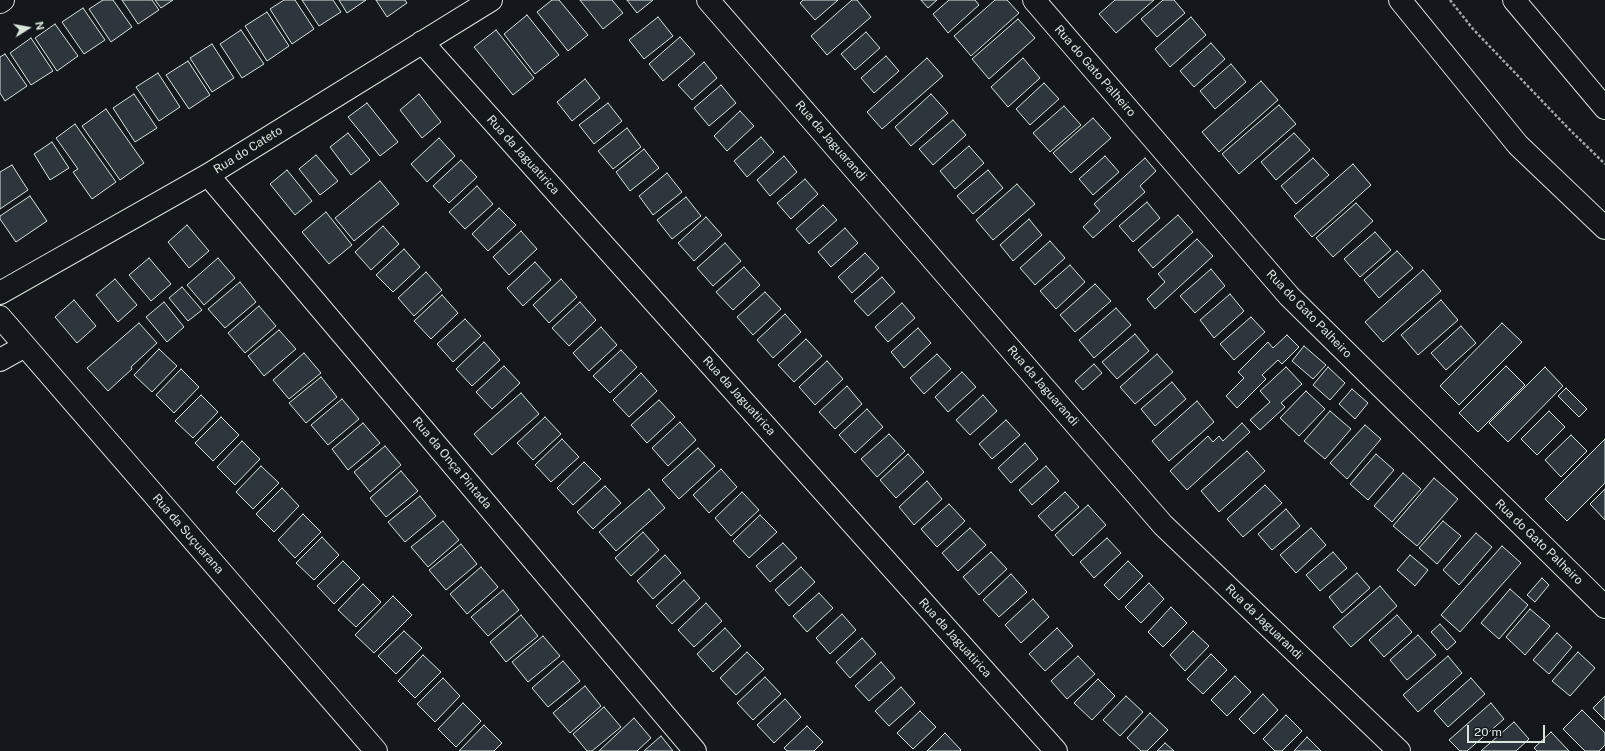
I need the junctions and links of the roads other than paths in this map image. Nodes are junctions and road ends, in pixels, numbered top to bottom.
1 (3, 0) edge
2 (491, 0) edge
3 (708, 0) edge
4 (1034, 0) edge
5 (1400, 0) edge
6 (1514, 0) edge
7 (0, 2) edge
8 (422, 42) junction
9 (1605, 108) edge
10 (208, 175) junction
11 (1605, 228) edge
12 (0, 293) edge
13 (0, 317) edge
14 (25, 346) junction
15 (0, 360) edge
16 (1605, 607) edge
17 (376, 751) edge
18 (695, 751) edge
19 (1056, 751) edge
20 (1399, 751) edge

1 - 7 street
2 - 8 street, Rua do Cateto
3 - 20 street, Rua da Jaguarandi
4 - 16 street, Rua do Gato Palheiro
5 - 11 street
6 - 9 street
8 - 10 street, Rua do Cateto
8 - 19 street, Rua da Jaguatirica
10 - 12 street, Rua do Cateto
10 - 18 street, Rua da Onça Pintada
13 - 14 street, Rua da Suçuarana
14 - 15 street
14 - 17 street, Rua da Suçuarana

